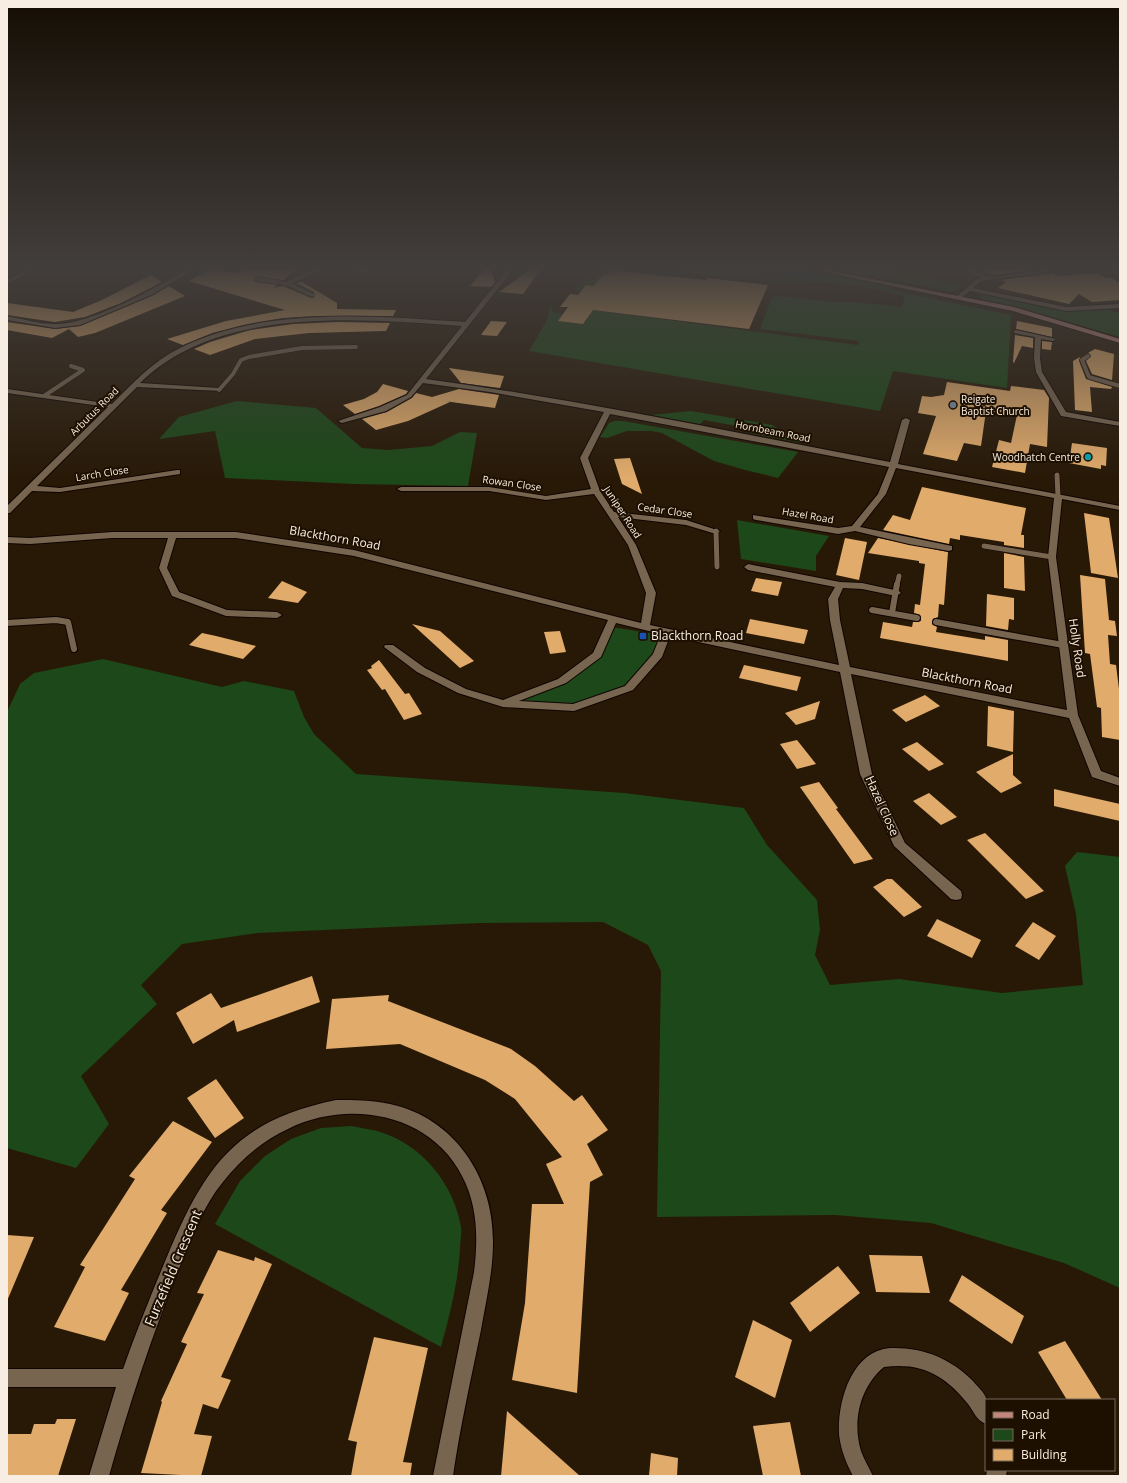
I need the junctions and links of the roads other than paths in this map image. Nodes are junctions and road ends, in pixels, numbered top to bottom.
1 (209, 339) edge
2 (455, 339) edge
3 (1038, 339) edge
4 (356, 347) dead end
5 (1088, 356) dead end
6 (71, 366) dead end
7 (422, 381) junction
8 (135, 385) junction
9 (1120, 386) edge
10 (219, 390) joint
11 (7, 391) edge
12 (44, 396) junction
13 (114, 406) junction
14 (608, 411) junction
15 (906, 420) dead end
16 (342, 421) dead end
17 (1120, 424) edge
18 (893, 466) junction
19 (177, 472) dead end
20 (1057, 475) dead end
21 (31, 488) junction
22 (401, 490) dead end
23 (596, 491) junction
24 (1058, 496) junction
25 (1120, 508) edge
26 (7, 511) edge
27 (611, 514) junction
28 (756, 517) dead end
29 (855, 528) junction
30 (716, 531) joint
31 (173, 534) junction
32 (7, 540) edge
33 (984, 546) dead end
34 (949, 548) dead end
35 (1052, 557) junction
36 (717, 567) dead end
37 (748, 567) dead end
38 (899, 576) dead end
39 (840, 585) junction
40 (896, 593) junction
41 (872, 610) dead end
42 (892, 613) junction
43 (277, 615) dead end
44 (916, 618) dead end
45 (613, 619) junction
46 (936, 622) dead end
47 (7, 623) edge
48 (645, 628) junction
49 (667, 632) junction
50 (1063, 645) junction
51 (389, 647) dead end
52 (74, 649) dead end
53 (845, 669) junction
54 (503, 704) junction
55 (1074, 715) junction
56 (1120, 782) edge
57 (956, 895) dead end
58 (7, 1378) edge
59 (128, 1378) junction
60 (985, 1413) edge
61 (99, 1476) edge
62 (443, 1476) edge
63 (863, 1476) edge

1 - 8 street, Arbutus Road
2 - 7 street
3 - 17 street
4 - 10 lane
5 - 9 lane
6 - 12 lane
7 - 14 street, Hornbeam Road
7 - 16 street
8 - 10 street
8 - 13 street, Arbutus Road
11 - 12 street
12 - 13 street
13 - 21 street, Arbutus Road
14 - 18 street, Hornbeam Road
14 - 23 street, Juniper Road
15 - 18 street
18 - 24 street, Hornbeam Road
18 - 29 street
19 - 21 street, Larch Close
20 - 24 lane
21 - 26 street, Arbutus Road
22 - 23 street, Rowan Close
23 - 27 street, Juniper Road
24 - 25 street, Hornbeam Road
24 - 35 street, Holly Road
27 - 30 street, Cedar Close
27 - 48 street, Juniper Road
28 - 29 street, Hazel Road
29 - 34 street, Hazel Road
30 - 36 lane
31 - 32 street, Blackthorn Road
31 - 43 street
31 - 45 street, Blackthorn Road
33 - 35 lane
35 - 50 street, Holly Road
37 - 39 street
38 - 40 lane
39 - 40 street
39 - 53 street
40 - 42 lane
41 - 42 lane
42 - 44 lane
45 - 48 street, Blackthorn Road
45 - 54 street
46 - 50 lane
47 - 52 lane
48 - 49 street, Blackthorn Road
49 - 53 street, Blackthorn Road
49 - 54 street
50 - 55 street, Holly Road
51 - 54 street
53 - 55 street, Blackthorn Road
53 - 57 street, Hazel Close
55 - 56 street, Holly Road
58 - 59 street
59 - 61 street, Furzefield Crescent
59 - 62 street, Furzefield Crescent
60 - 63 street

